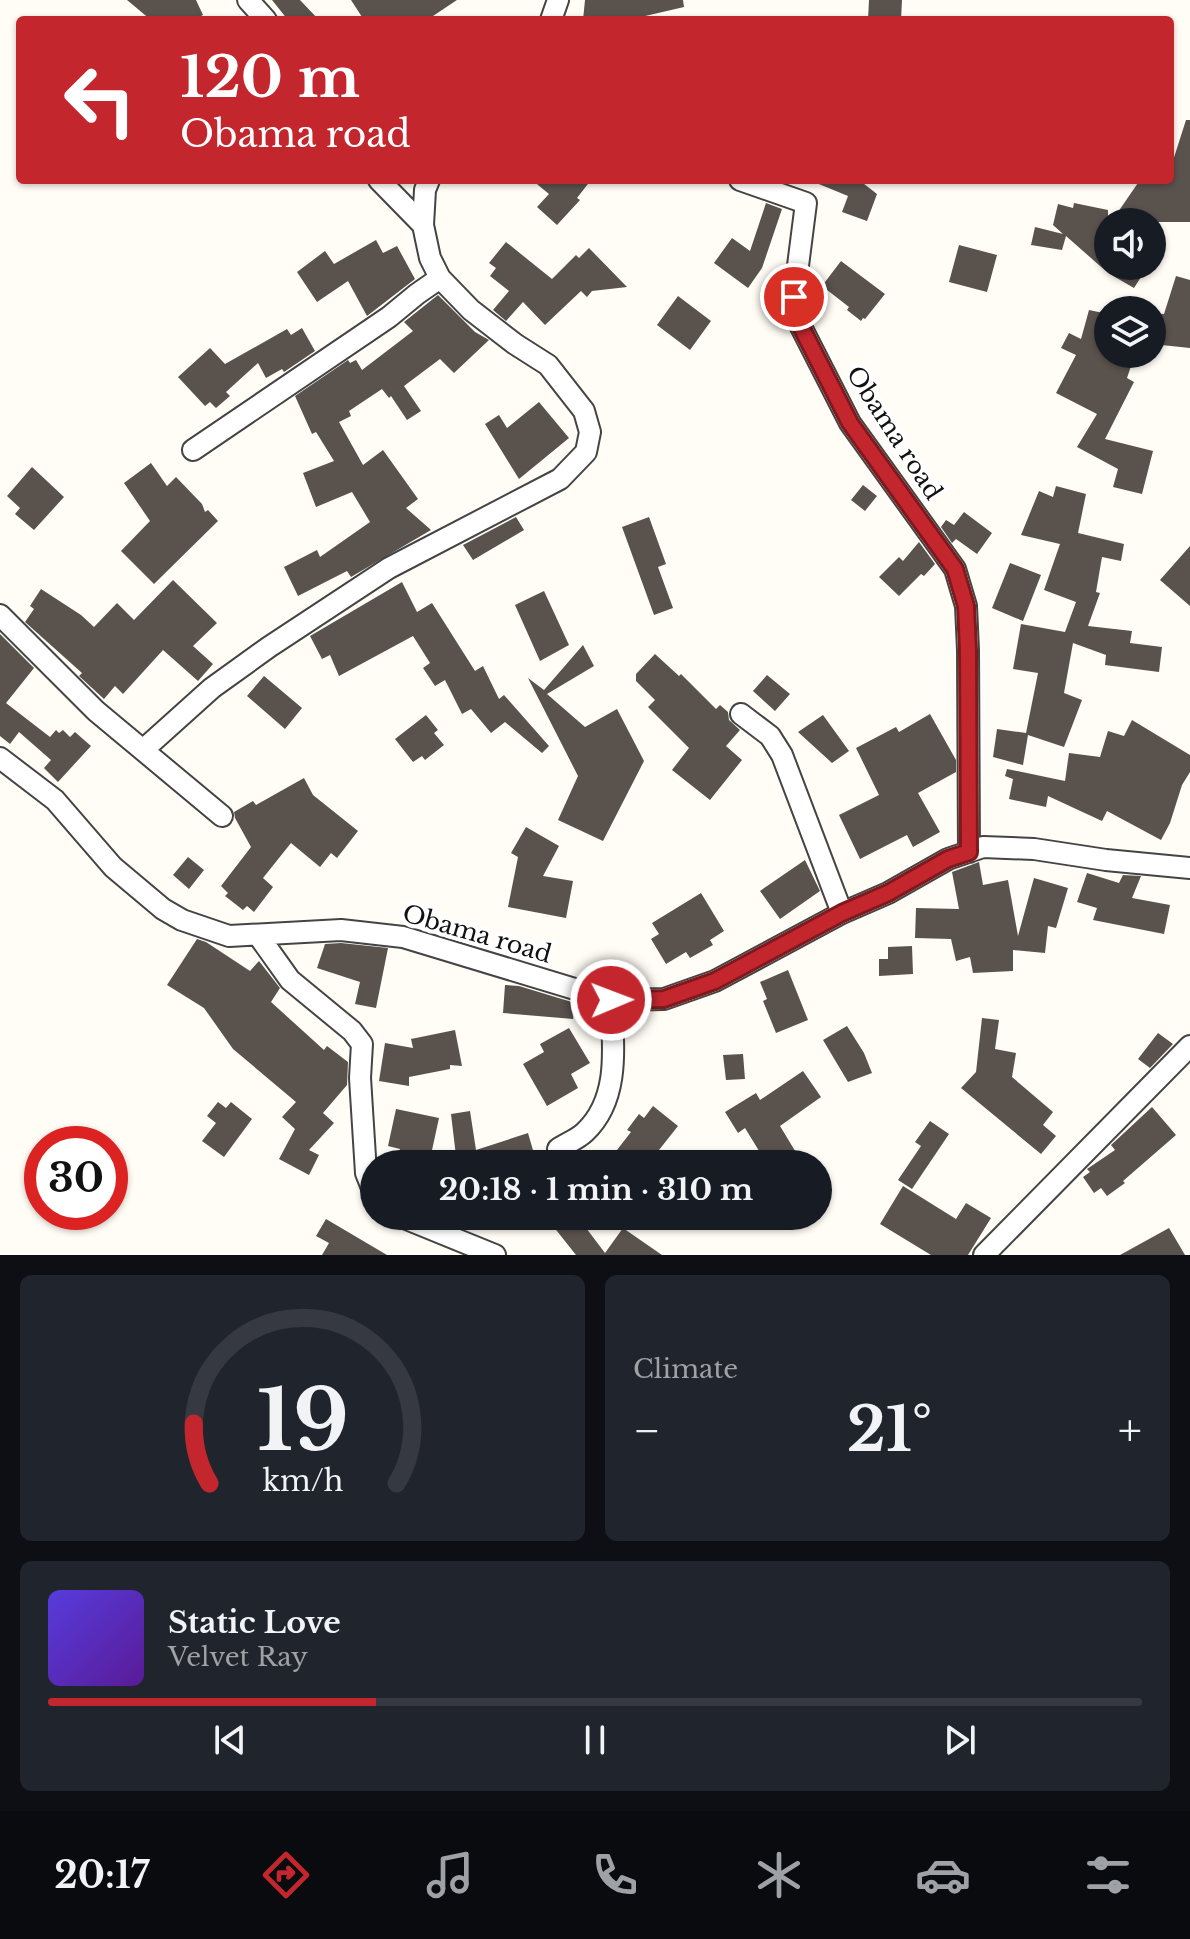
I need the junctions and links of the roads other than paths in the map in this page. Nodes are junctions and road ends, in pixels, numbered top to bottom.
1 (248, 0) edge
2 (262, 16) edge
3 (383, 184) edge
4 (428, 184) edge
5 (751, 184) edge
6 (423, 225) junction
7 (440, 278) junction
8 (193, 450) dead end
9 (0, 615) edge
10 (741, 714) dead end
11 (143, 750) junction
12 (0, 758) edge
13 (222, 816) dead end
14 (969, 852) junction
15 (1190, 868) edge
16 (842, 913) junction
17 (258, 935) junction
18 (611, 1000) junction
19 (1190, 1046) edge
20 (558, 1149) dead end
21 (365, 1150) edge
22 (433, 1230) edge
23 (495, 1255) edge
24 (984, 1255) edge

1 - 2 street
3 - 6 street
4 - 6 street
5 - 14 street, Obama road
6 - 7 street
7 - 8 street
7 - 11 street
9 - 11 street
10 - 16 street
11 - 13 street
12 - 17 street, Obama road
14 - 15 street, Obama road
14 - 16 street, Obama road
16 - 18 street, Obama road
17 - 18 street, Obama road
17 - 21 street
18 - 20 street
19 - 24 street
22 - 23 street

